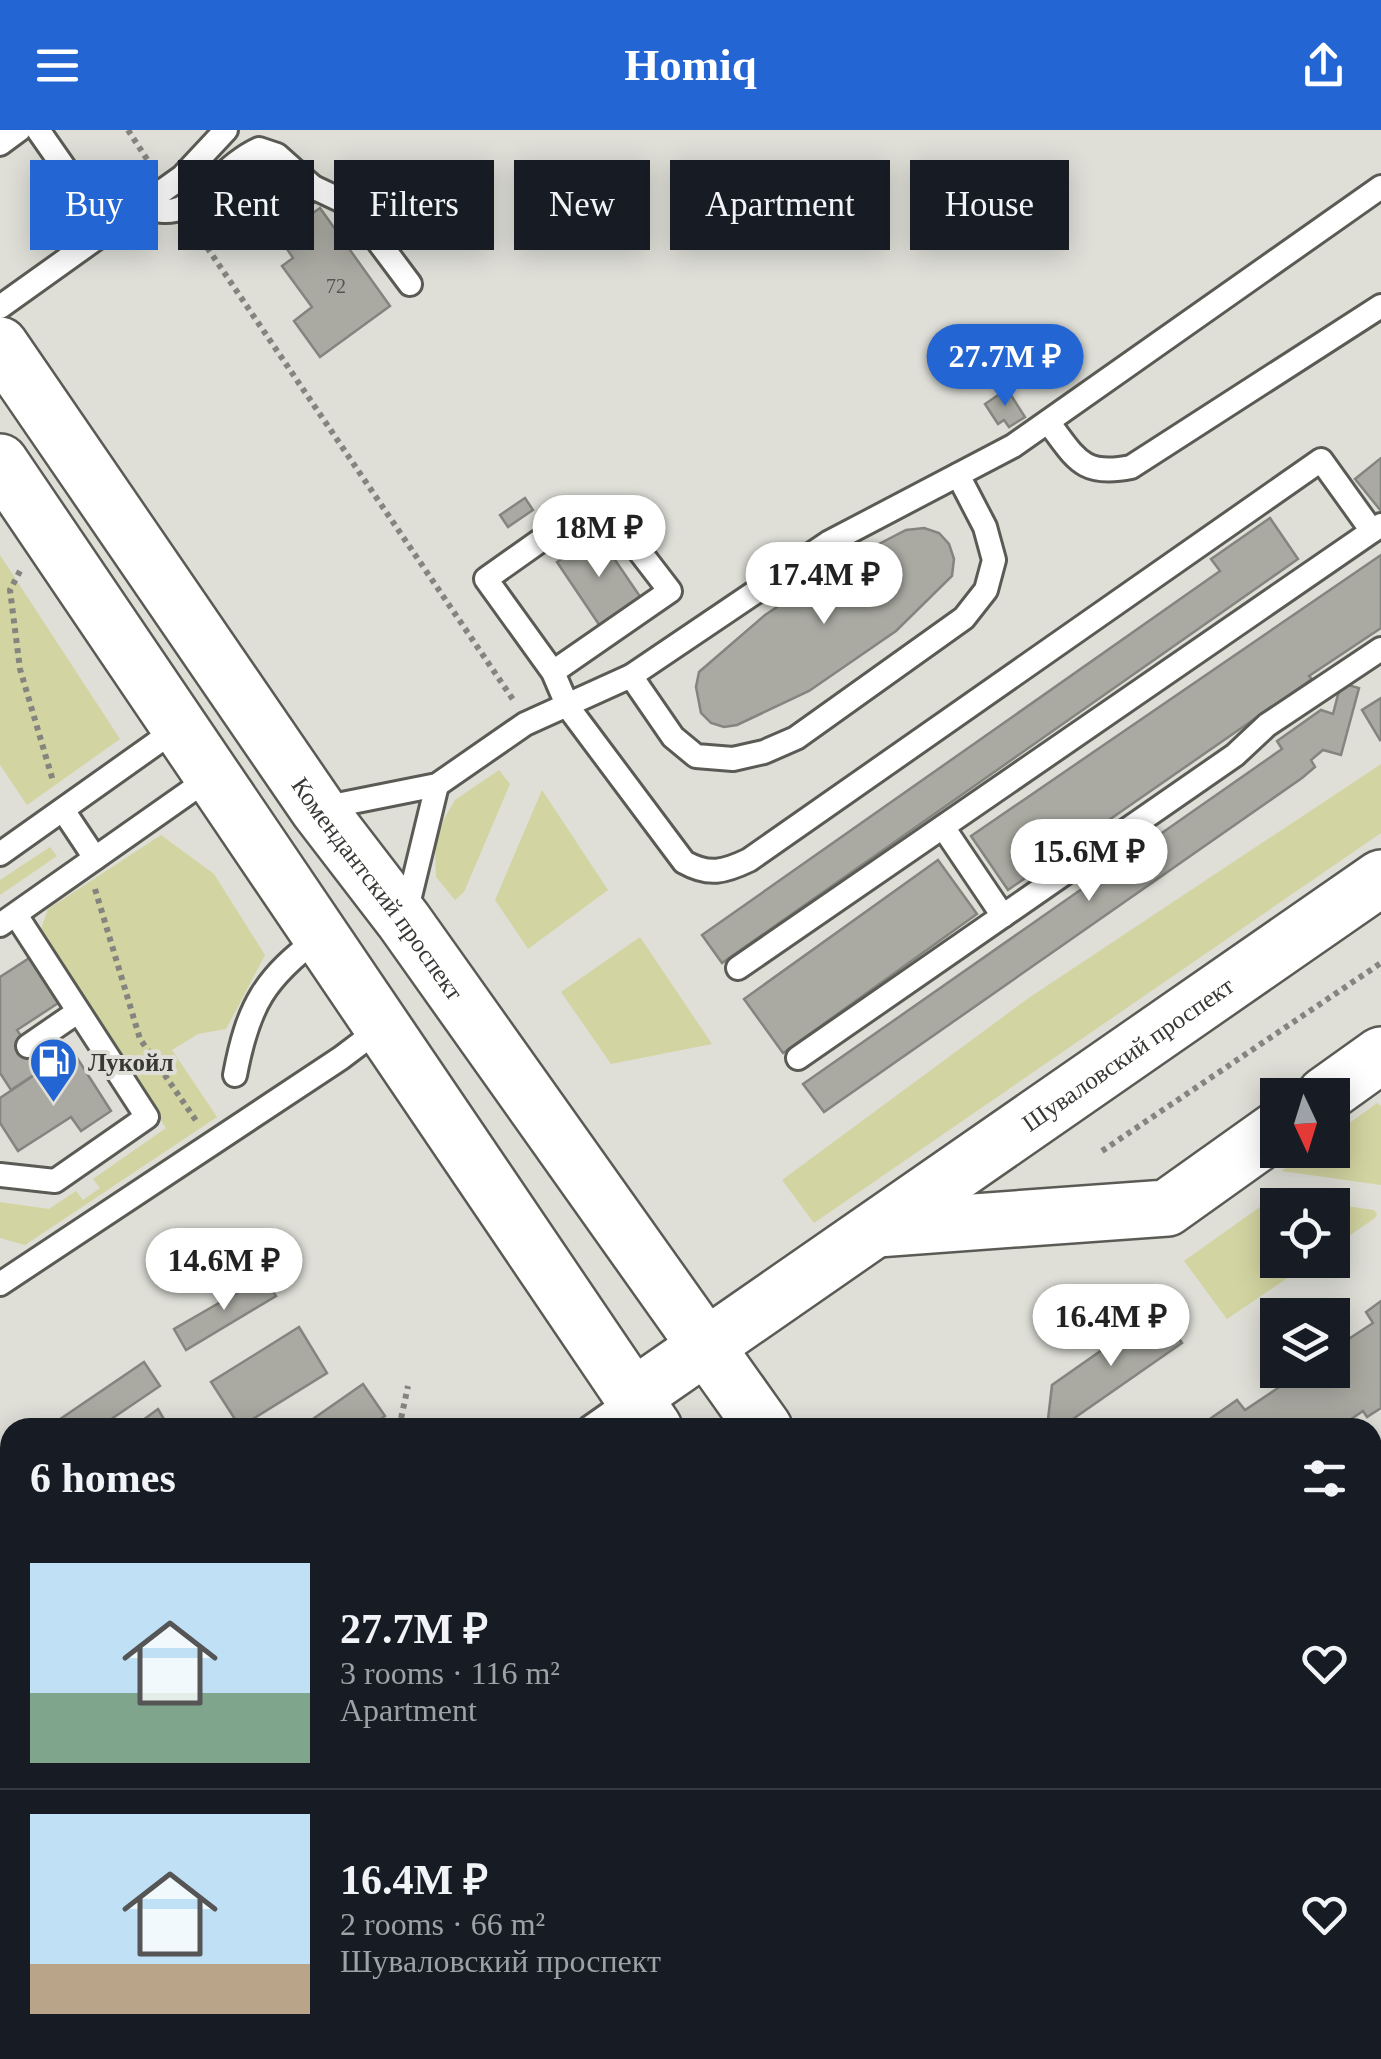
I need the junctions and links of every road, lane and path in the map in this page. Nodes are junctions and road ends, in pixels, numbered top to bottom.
1 (20, 130) edge
2 (38, 130) edge
3 (128, 130) edge
4 (226, 130) edge
5 (0, 144) edge
6 (59, 160) edge
7 (238, 160) edge
8 (284, 160) edge
9 (174, 183) junction
10 (314, 187) edge
11 (1381, 187) edge
12 (158, 194) edge
13 (80, 250) edge
14 (209, 250) edge
15 (410, 284) dead end
16 (1381, 306) edge
17 (0, 307) edge
18 (0, 345) edge
19 (1048, 422) junction
20 (958, 475) junction
21 (7, 486) edge
22 (1377, 528) edge
23 (21, 570) dead end
24 (1381, 649) edge
25 (552, 672) junction
26 (631, 676) junction
27 (568, 707) junction
28 (526, 724) junction
29 (179, 728) junction
30 (212, 776) junction
31 (436, 785) junction
32 (318, 808) junction
33 (64, 810) junction
34 (942, 827) junction
35 (0, 854) edge
36 (95, 858) junction
37 (1381, 878) edge
38 (1003, 916) junction
39 (8, 920) edge
40 (404, 921) junction
41 (321, 936) junction
42 (1381, 963) edge
43 (738, 968) dead end
44 (76, 1013) junction
45 (382, 1027) junction
46 (28, 1046) dead end
47 (1380, 1056) edge
48 (798, 1058) dead end
49 (235, 1075) dead end
50 (1349, 1078) edge
51 (212, 1142) junction
52 (1260, 1142) edge
53 (1102, 1151) dead end
54 (0, 1175) edge
55 (876, 1229) junction
56 (0, 1284) edge
57 (706, 1346) junction
58 (408, 1386) dead end
59 (643, 1412) edge
60 (400, 1418) edge
61 (757, 1418) edge

1 - 5 lane
2 - 6 lane
3 - 9 path
4 - 9 lane
7 - 8 lane
9 - 12 lane
10 - 15 lane
11 - 19 lane
13 - 17 lane
14 - 28 path
16 - 19 lane
18 - 32 main road, Комендантский проспект
19 - 20 lane
20 - 26 lane
20 - 26 lane
21 - 29 main road
22 - 27 lane
22 - 34 lane
23 - 33 path
24 - 38 lane
25 - 25 lane
25 - 27 lane
26 - 27 lane
27 - 28 lane
28 - 31 lane
29 - 30 main road
29 - 33 lane
30 - 36 lane
30 - 41 main road
31 - 32 lane
31 - 40 lane
32 - 40 main road, Комендантский проспект
33 - 35 lane
33 - 36 lane
34 - 38 lane
34 - 43 lane
36 - 39 lane
36 - 51 path
37 - 55 main road, Шуваловский проспект
38 - 48 lane
39 - 44 lane
40 - 57 main road, Комендантский проспект
41 - 45 main road
41 - 49 lane
42 - 53 path
44 - 46 lane
44 - 54 lane
45 - 51 lane
45 - 59 main road
47 - 50 main road
51 - 56 lane
52 - 55 main road
55 - 57 main road, Шуваловский проспект
57 - 59 main road, Шуваловский проспект
57 - 61 main road, Комендантский проспект
58 - 60 path

